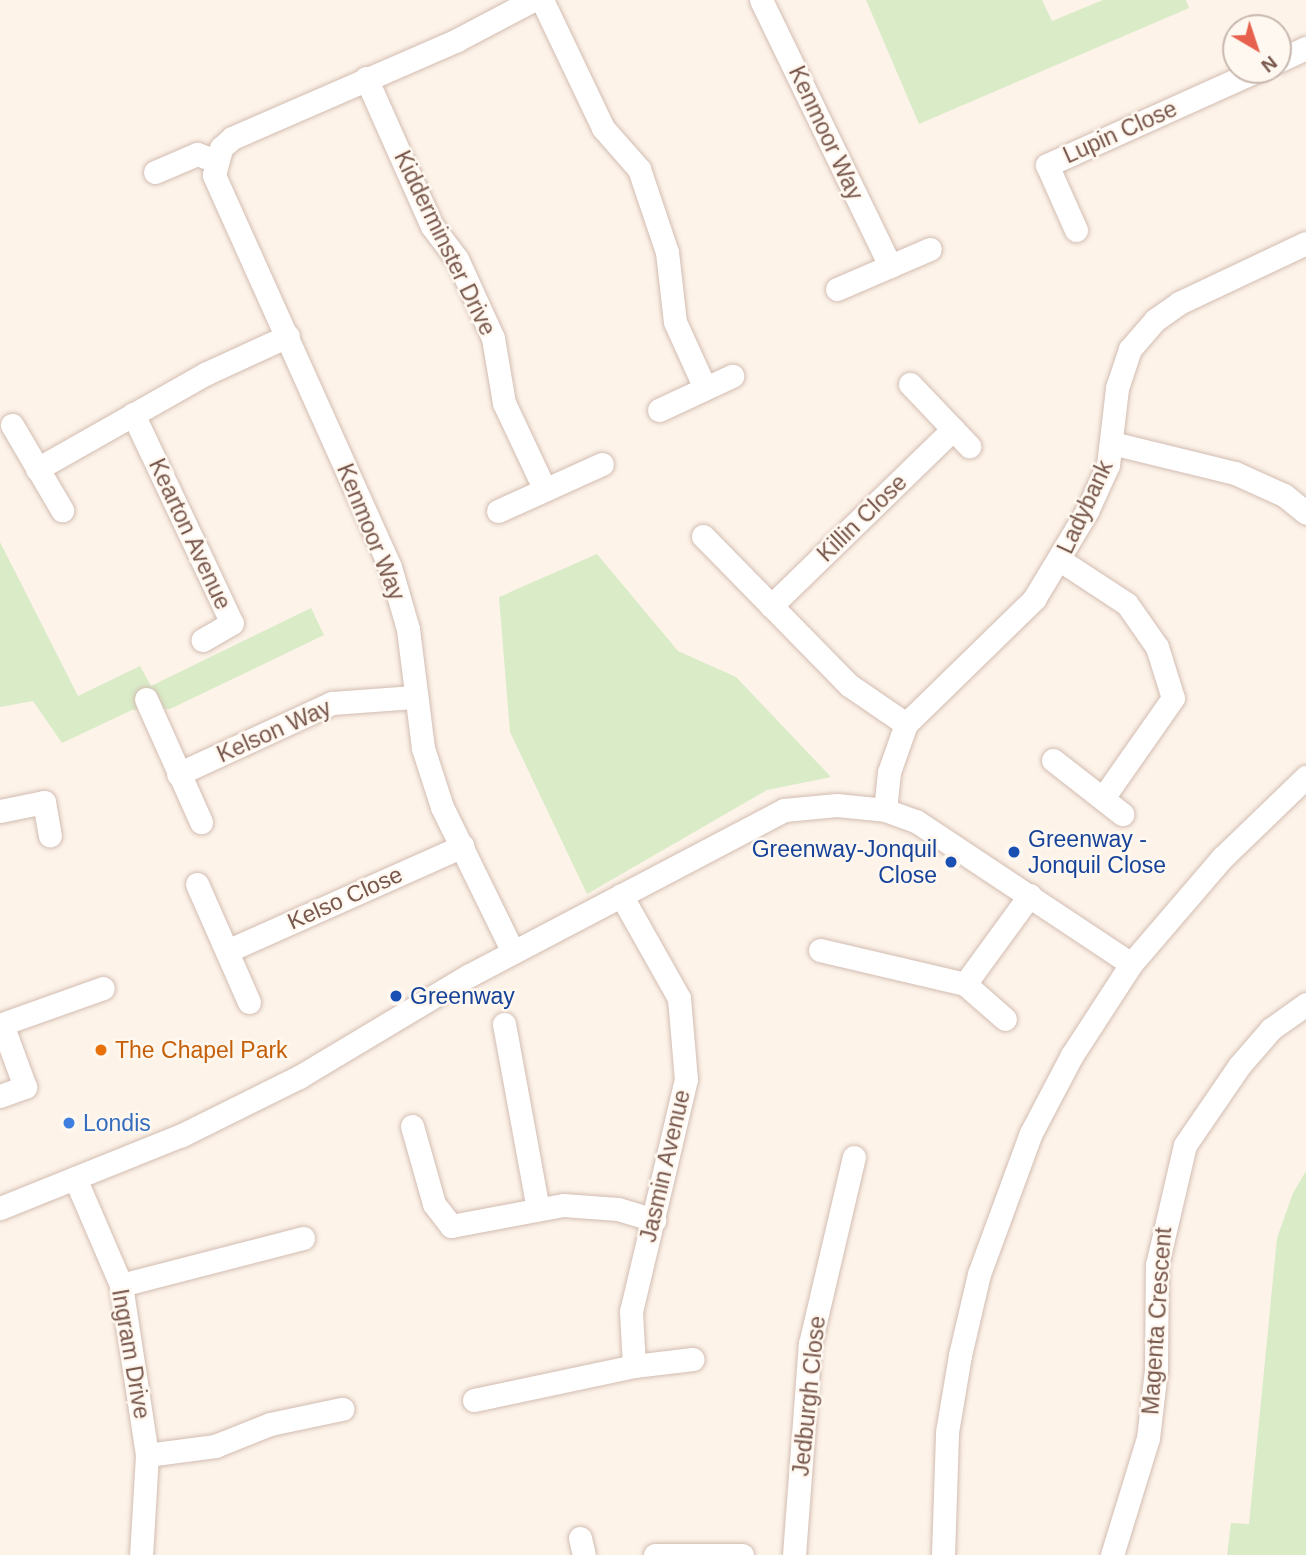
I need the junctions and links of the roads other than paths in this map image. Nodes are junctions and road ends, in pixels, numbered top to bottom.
1 (533, 0) edge
2 (542, 0) edge
3 (761, 0) edge
4 (366, 78) junction
5 (1227, 84) edge
6 (216, 161) junction
7 (155, 173) dead end
8 (1076, 230) dead end
9 (1306, 243) edge
10 (930, 249) dead end
11 (890, 267) junction
12 (836, 289) dead end
13 (288, 336) junction
14 (732, 376) dead end
15 (910, 384) dead end
16 (705, 388) junction
17 (659, 410) dead end
18 (133, 414) junction
19 (12, 425) dead end
20 (1112, 443) junction
21 (602, 464) dead end
22 (37, 469) junction
23 (545, 490) junction
24 (62, 510) dead end
25 (498, 511) dead end
26 (1306, 513) edge
27 (703, 536) dead end
28 (1060, 560) junction
29 (771, 606) junction
30 (203, 640) dead end
31 (414, 697) junction
32 (146, 699) dead end
33 (906, 724) junction
34 (1053, 760) dead end
35 (178, 774) junction
36 (1306, 777) edge
37 (1103, 799) junction
38 (885, 810) junction
39 (0, 811) edge
40 (1122, 814) dead end
41 (201, 822) dead end
42 (50, 835) dead end
43 (463, 846) junction
44 (197, 884) dead end
45 (621, 895) junction
46 (1030, 895) junction
47 (820, 950) dead end
48 (227, 951) junction
49 (513, 952) junction
50 (1131, 964) junction
51 (965, 984) junction
52 (103, 988) dead end
53 (249, 1002) dead end
54 (1306, 1004) edge
55 (1005, 1019) dead end
56 (504, 1024) dead end
57 (0, 1096) edge
58 (412, 1126) dead end
59 (854, 1157) dead end
60 (75, 1178) junction
61 (0, 1208) edge
62 (538, 1209) junction
63 (654, 1220) junction
64 (303, 1238) dead end
65 (121, 1285) junction
66 (693, 1359) dead end
67 (634, 1366) junction
68 (474, 1400) dead end
69 (342, 1409) dead end
70 (147, 1455) junction
71 (141, 1555) edge
72 (655, 1555) edge
73 (742, 1555) edge
74 (794, 1555) edge
75 (943, 1555) edge
76 (1112, 1555) edge

1 - 4 street
2 - 16 street
3 - 11 street, Kenmoor Way
4 - 6 street
4 - 23 street, Kidderminster Drive
5 - 8 street, Lupin Close
6 - 7 street
6 - 13 street, Kenmoor Way
9 - 20 street, Ladybank
10 - 11 street
11 - 12 street
13 - 18 street
13 - 31 street, Kenmoor Way
14 - 16 street
15 - 29 street, Killin Close
16 - 17 street
18 - 22 street
18 - 30 street, Kearton Avenue
19 - 22 street
20 - 26 street
20 - 28 street, Ladybank
21 - 23 street
22 - 24 street
23 - 25 street
27 - 29 street
28 - 33 street, Ladybank
28 - 37 street
29 - 33 street
31 - 35 street, Kelson Way
31 - 43 street, Kenmoor Way
32 - 35 street
33 - 38 street, Ladybank
34 - 37 street
35 - 41 street
36 - 50 street
37 - 40 street
38 - 45 street
38 - 46 street
39 - 42 street
43 - 48 street, Kelso Close
43 - 49 street, Kenmoor Way
44 - 48 street
45 - 49 street
45 - 63 street, Jasmin Avenue
46 - 50 street
46 - 51 street
47 - 51 street
48 - 53 street
49 - 60 street
50 - 75 street
51 - 55 street
52 - 57 street
54 - 76 street, Magenta Crescent
56 - 62 street
58 - 62 street
59 - 74 street, Jedburgh Close
60 - 61 street
60 - 65 street, Ingram Drive
62 - 63 street
63 - 67 street, Jasmin Avenue
64 - 65 street
65 - 70 street, Ingram Drive
66 - 67 street
67 - 68 street
69 - 70 street
70 - 71 street, Ingram Drive
72 - 73 street

